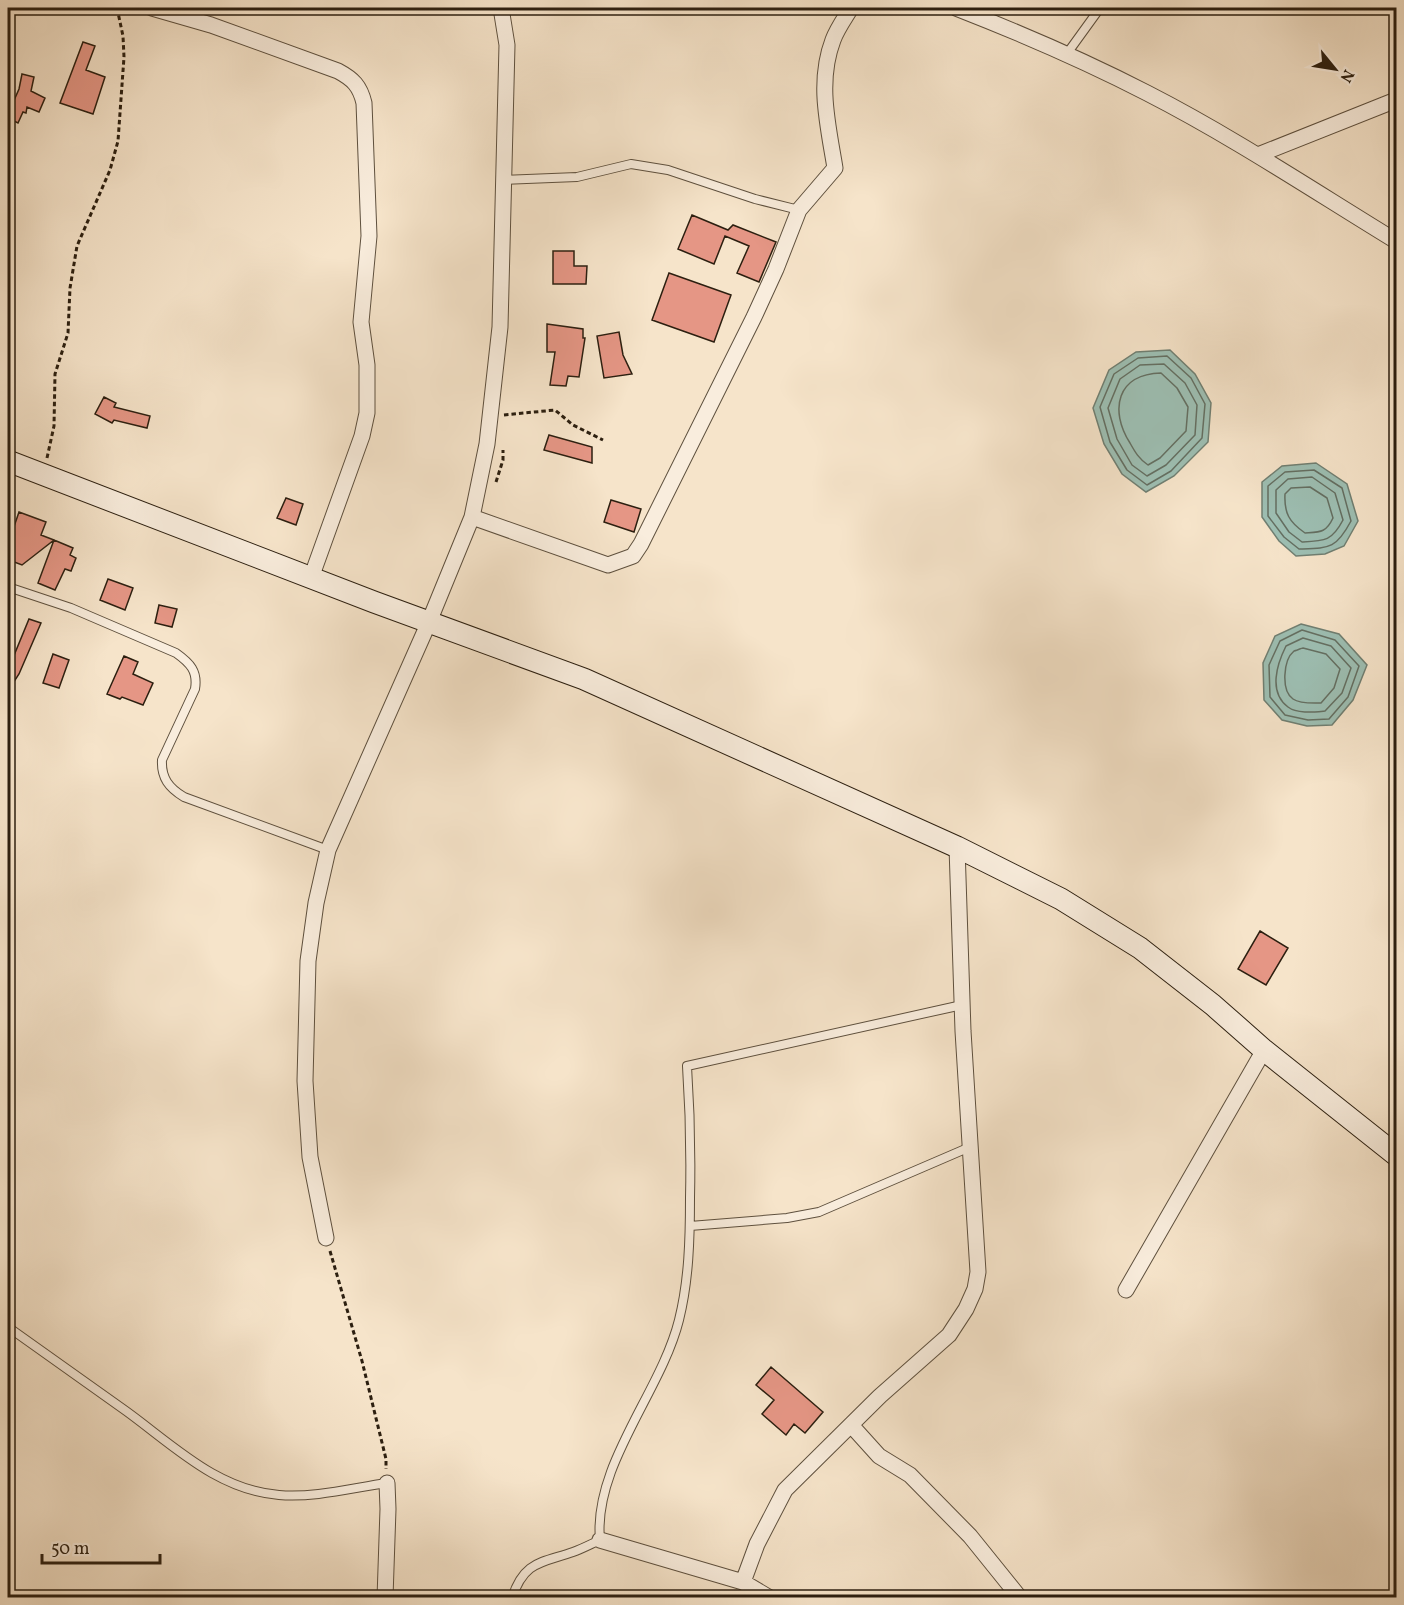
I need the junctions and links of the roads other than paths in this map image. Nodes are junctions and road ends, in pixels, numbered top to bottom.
1 (152, 8) edge
2 (501, 8) edge
3 (850, 8) edge
4 (956, 8) edge
5 (1100, 8) edge
6 (1066, 55) junction
7 (1396, 100) edge
8 (1258, 155) junction
9 (503, 180) junction
10 (799, 210) junction
11 (1396, 241) edge
12 (8, 461) edge
13 (472, 517) junction
14 (311, 578) junction
15 (8, 587) edge
16 (429, 622) junction
17 (957, 848) junction
18 (328, 850) junction
19 (962, 1005) junction
20 (1264, 1050) junction
21 (971, 1146) junction
22 (1396, 1155) edge
23 (690, 1226) junction
24 (327, 1238) road end
25 (1126, 1290) dead end
26 (8, 1326) edge
27 (851, 1425) junction
28 (387, 1483) joint
29 (600, 1540) junction
30 (743, 1582) junction
31 (385, 1598) edge
32 (512, 1598) edge
33 (770, 1598) edge
34 (1020, 1598) edge

1 - 14 street
2 - 9 street
3 - 10 street
4 - 6 street
5 - 6 lane
6 - 8 street
7 - 8 street
8 - 11 street
9 - 10 lane
9 - 13 street
10 - 13 street
12 - 14 main road
13 - 16 street
14 - 16 main road
15 - 18 lane
16 - 17 main road
16 - 18 street
17 - 19 street
17 - 20 main road
18 - 24 street
19 - 21 street
19 - 23 lane
20 - 22 main road
20 - 25 street
21 - 23 lane
21 - 27 street
23 - 29 lane
26 - 28 lane
27 - 30 street
27 - 34 street
28 - 31 street
29 - 30 street
29 - 32 lane
30 - 33 street

